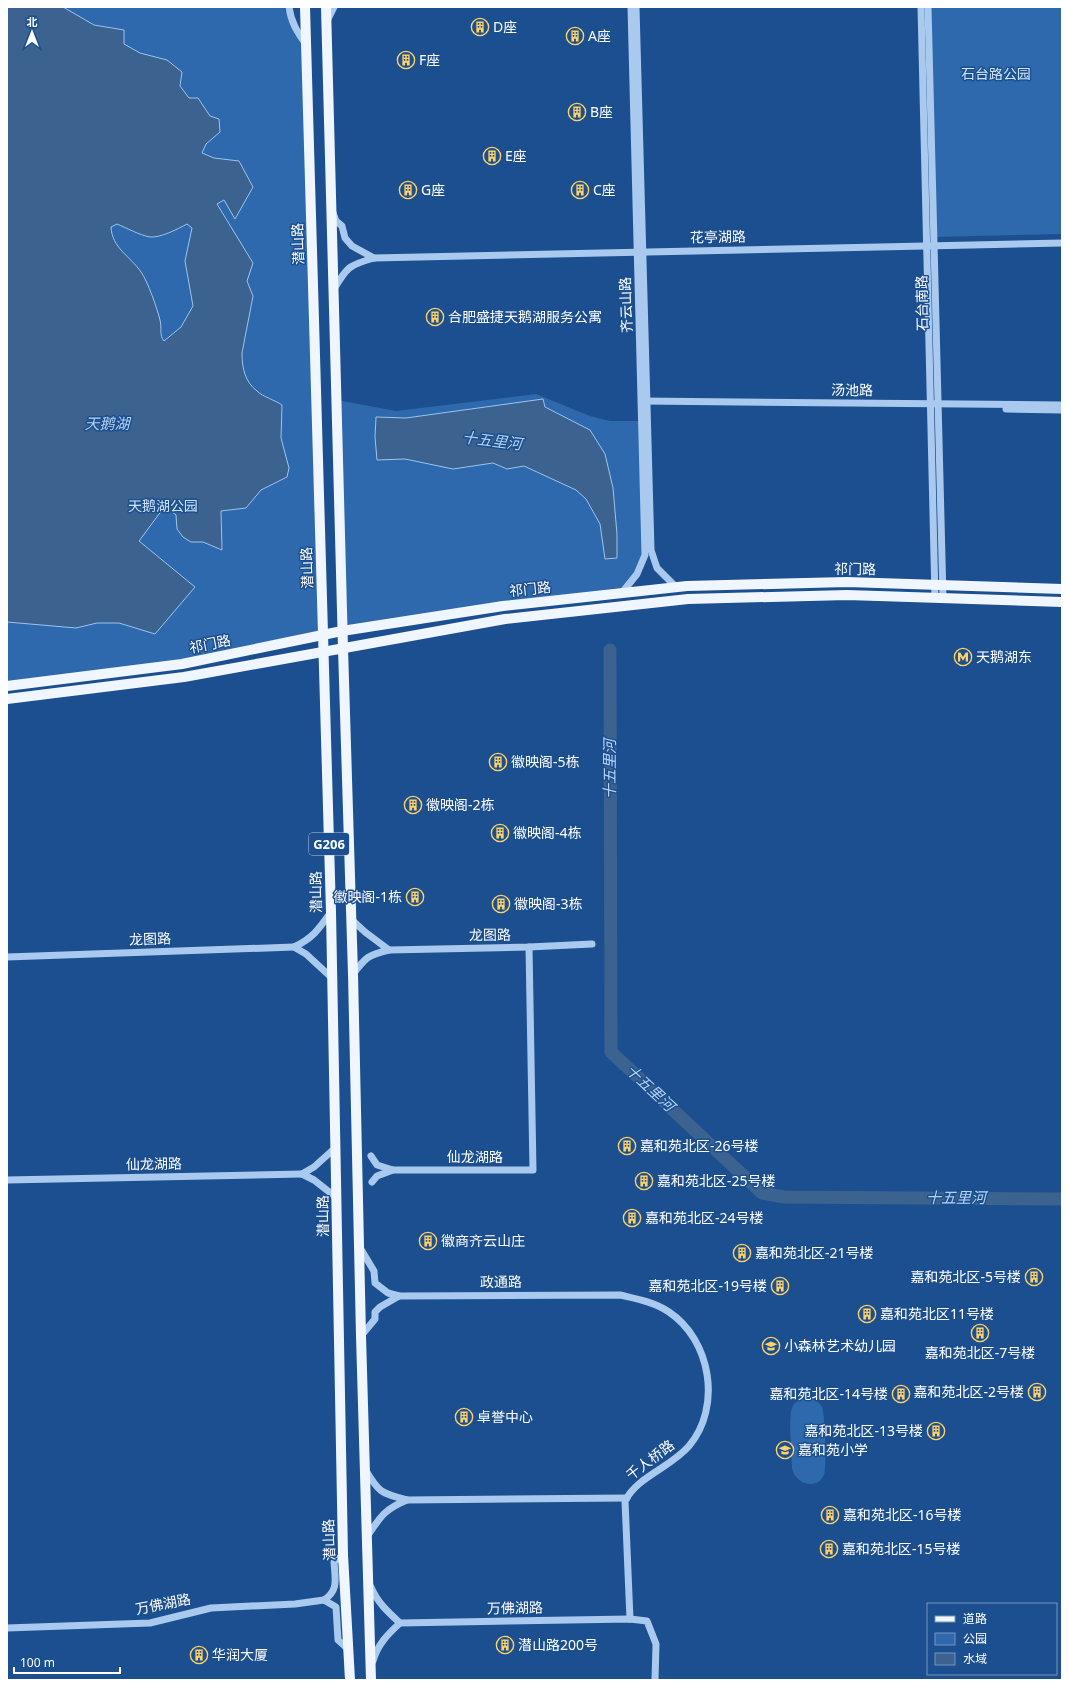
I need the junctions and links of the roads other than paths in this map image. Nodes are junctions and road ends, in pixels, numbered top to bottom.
1 (289, 7) edge
2 (305, 7) edge
3 (326, 7) edge
4 (334, 7) edge
5 (631, 7) edge
6 (636, 7) edge
7 (921, 7) edge
8 (928, 7) edge
9 (327, 21) junction
10 (306, 45) junction
11 (332, 211) junction
12 (1062, 243) edge
13 (930, 246) junction
14 (640, 252) junction
15 (374, 258) junction
16 (334, 289) junction
17 (644, 403) junction
18 (1062, 405) edge
19 (934, 406) junction
20 (1062, 410) edge
21 (939, 585) junction
22 (676, 587) junction
23 (1062, 589) edge
24 (621, 594) junction
25 (939, 598) junction
26 (1062, 602) edge
27 (342, 631) junction
28 (323, 636) junction
29 (343, 648) junction
30 (324, 651) junction
31 (7, 686) edge
32 (7, 699) edge
33 (331, 912) junction
34 (351, 919) junction
35 (592, 944) dead end
36 (294, 947) junction
37 (529, 947) junction
38 (389, 950) junction
39 (7, 957) edge
40 (353, 974) junction
41 (332, 978) junction
42 (334, 1149) junction
43 (371, 1156) dead end
44 (394, 1170) junction
45 (302, 1174) junction
46 (7, 1180) edge
47 (372, 1182) dead end
48 (337, 1198) junction
49 (359, 1246) junction
50 (603, 1294) joint
51 (399, 1296) junction
52 (361, 1336) junction
53 (365, 1469) junction
54 (627, 1498) junction
55 (407, 1500) junction
56 (368, 1535) junction
57 (343, 1555) junction
58 (368, 1581) junction
59 (324, 1600) junction
60 (630, 1619) junction
61 (400, 1623) junction
62 (7, 1628) edge
63 (349, 1650) junction
64 (371, 1669) junction
65 (350, 1680) edge
66 (371, 1680) edge
67 (655, 1680) edge

1 - 10 street
2 - 10 main road, 潜山路 / G206
3 - 9 main road, G206
4 - 9 street
5 - 14 street, 齐云山路
6 - 14 street
7 - 13 street, 石台南路
8 - 13 street, 石台南路
9 - 11 main road, G206
10 - 28 main road, 潜山路 / G206
11 - 15 street, 花亭湖路
11 - 16 main road, G206
12 - 13 street, 花亭湖路
13 - 14 street, 花亭湖路
13 - 19 street, 石台南路
14 - 15 street, 花亭湖路
14 - 17 street, 齐云山路
15 - 16 street, 花亭湖路
16 - 27 main road, G206
17 - 19 street, 汤池路
17 - 22 street
17 - 24 street, 齐云山路
18 - 19 street, 汤池路
19 - 20 street, 汤池路
19 - 21 street, 石台南路
21 - 22 main road, 祁门路
21 - 23 main road, 祁门路
21 - 25 street, 石台南路
22 - 24 main road, 祁门路
24 - 27 main road, 祁门路
25 - 26 main road, 祁门路
25 - 29 main road, 祁门路
27 - 28 main road, 祁门路
27 - 29 main road, G206
28 - 30 main road, 潜山路 / G206
28 - 31 main road, 祁门路
29 - 30 main road, 祁门路
29 - 34 main road, G206
30 - 32 main road, 祁门路
30 - 33 main road, 潜山路 / G206
33 - 36 street
33 - 41 main road, 潜山路 / G206
34 - 38 street
34 - 40 main road, G206
35 - 37 street, 龙图路
36 - 39 street, 龙图路
36 - 41 street
37 - 38 street, 龙图路
37 - 44 street, 仙龙湖路
38 - 40 street, 龙图路
40 - 49 main road, G206
41 - 42 main road, 潜山路 / G206
42 - 45 street
42 - 48 main road, 潜山路 / G206
43 - 44 street
44 - 47 street
45 - 46 street, 仙龙湖路
45 - 48 street
48 - 57 main road, 潜山路 / G206
49 - 51 street
49 - 52 main road, G206
50 - 51 street, 政通路
50 - 54 street, 千人桥路
51 - 52 street
52 - 53 main road, G206
53 - 55 street
53 - 56 main road, G206
54 - 55 street
54 - 60 street, 千人桥路
55 - 56 street
56 - 58 main road, G206
57 - 59 street
57 - 63 main road, 潜山路 / G206
58 - 61 street
58 - 64 main road, G206
59 - 62 street, 万佛湖路
59 - 63 street
60 - 61 street, 万佛湖路
60 - 67 street, 万佛湖路
61 - 64 street
63 - 65 main road, 潜山路 / G206
64 - 66 main road, G206

